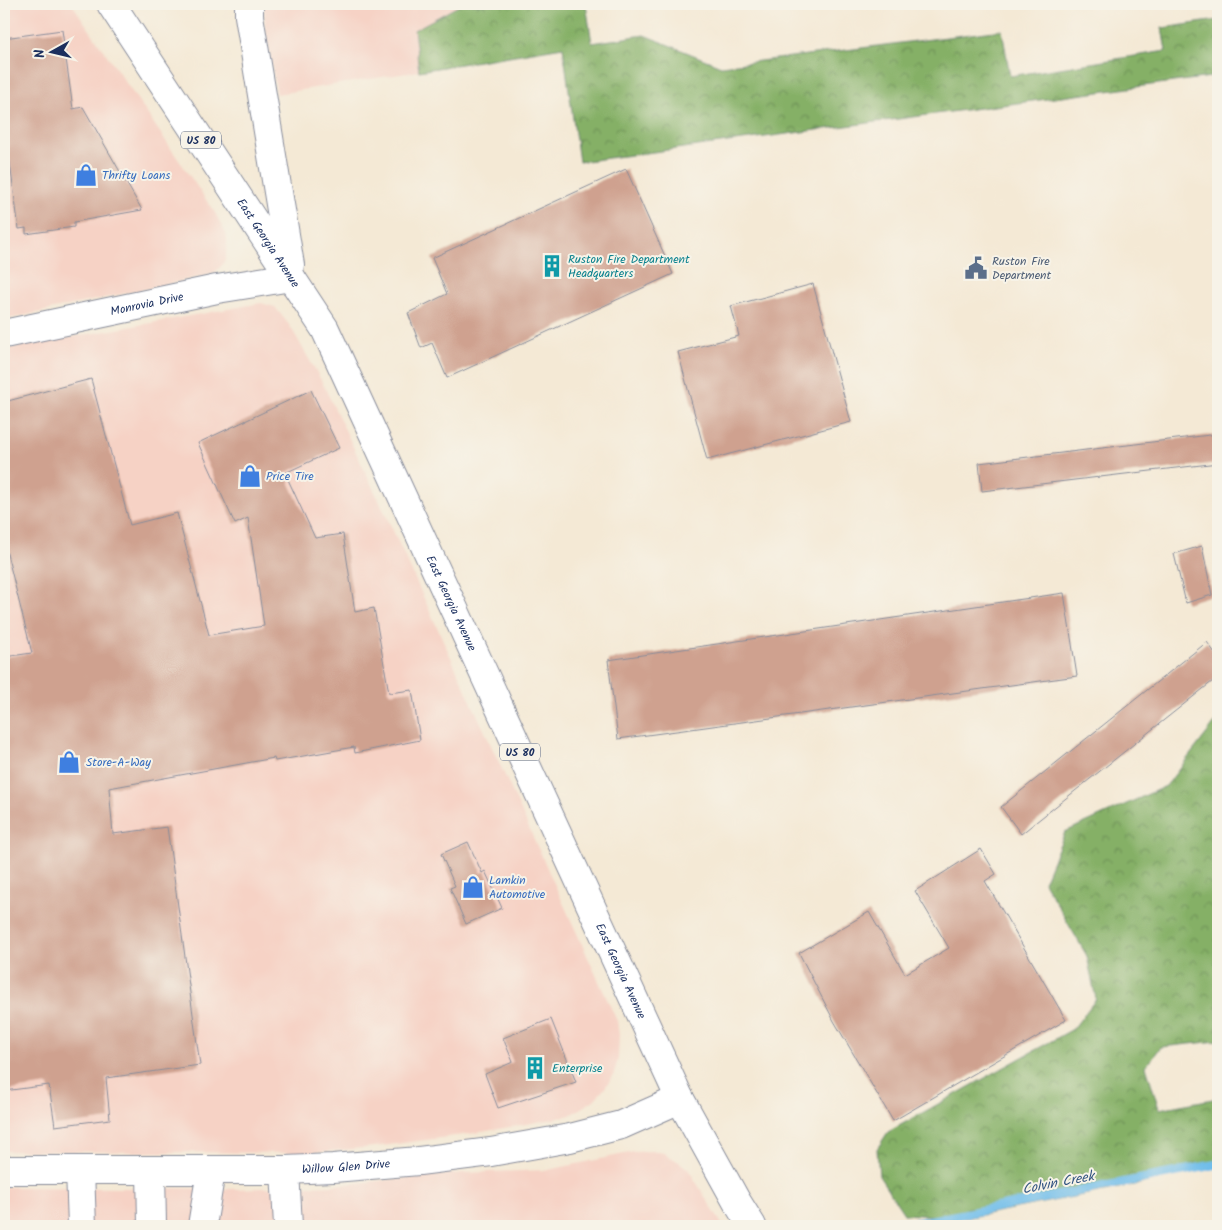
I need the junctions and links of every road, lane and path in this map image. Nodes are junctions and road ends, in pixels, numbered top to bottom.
1 (111, 4) edge
2 (249, 4) edge
3 (292, 277) junction
4 (4, 334) edge
5 (680, 1099) junction
6 (4, 1170) edge
7 (80, 1170) junction
8 (151, 1170) junction
9 (211, 1170) junction
10 (286, 1170) junction
11 (152, 1225) edge
12 (82, 1226) edge
13 (202, 1226) edge
14 (288, 1226) edge
15 (752, 1226) edge

1 - 3 main road, East Georgia Avenue / US 80
2 - 3 main road
3 - 4 main road, Monrovia Drive
3 - 5 main road, East Georgia Avenue / US 80
5 - 10 main road, Willow Glen Drive
5 - 15 main road, East Georgia Avenue / US 80
6 - 7 main road, Willow Glen Drive
7 - 8 main road, Willow Glen Drive
7 - 12 main road
8 - 9 main road, Willow Glen Drive
8 - 11 main road
9 - 10 main road, Willow Glen Drive
9 - 13 main road
10 - 14 main road

